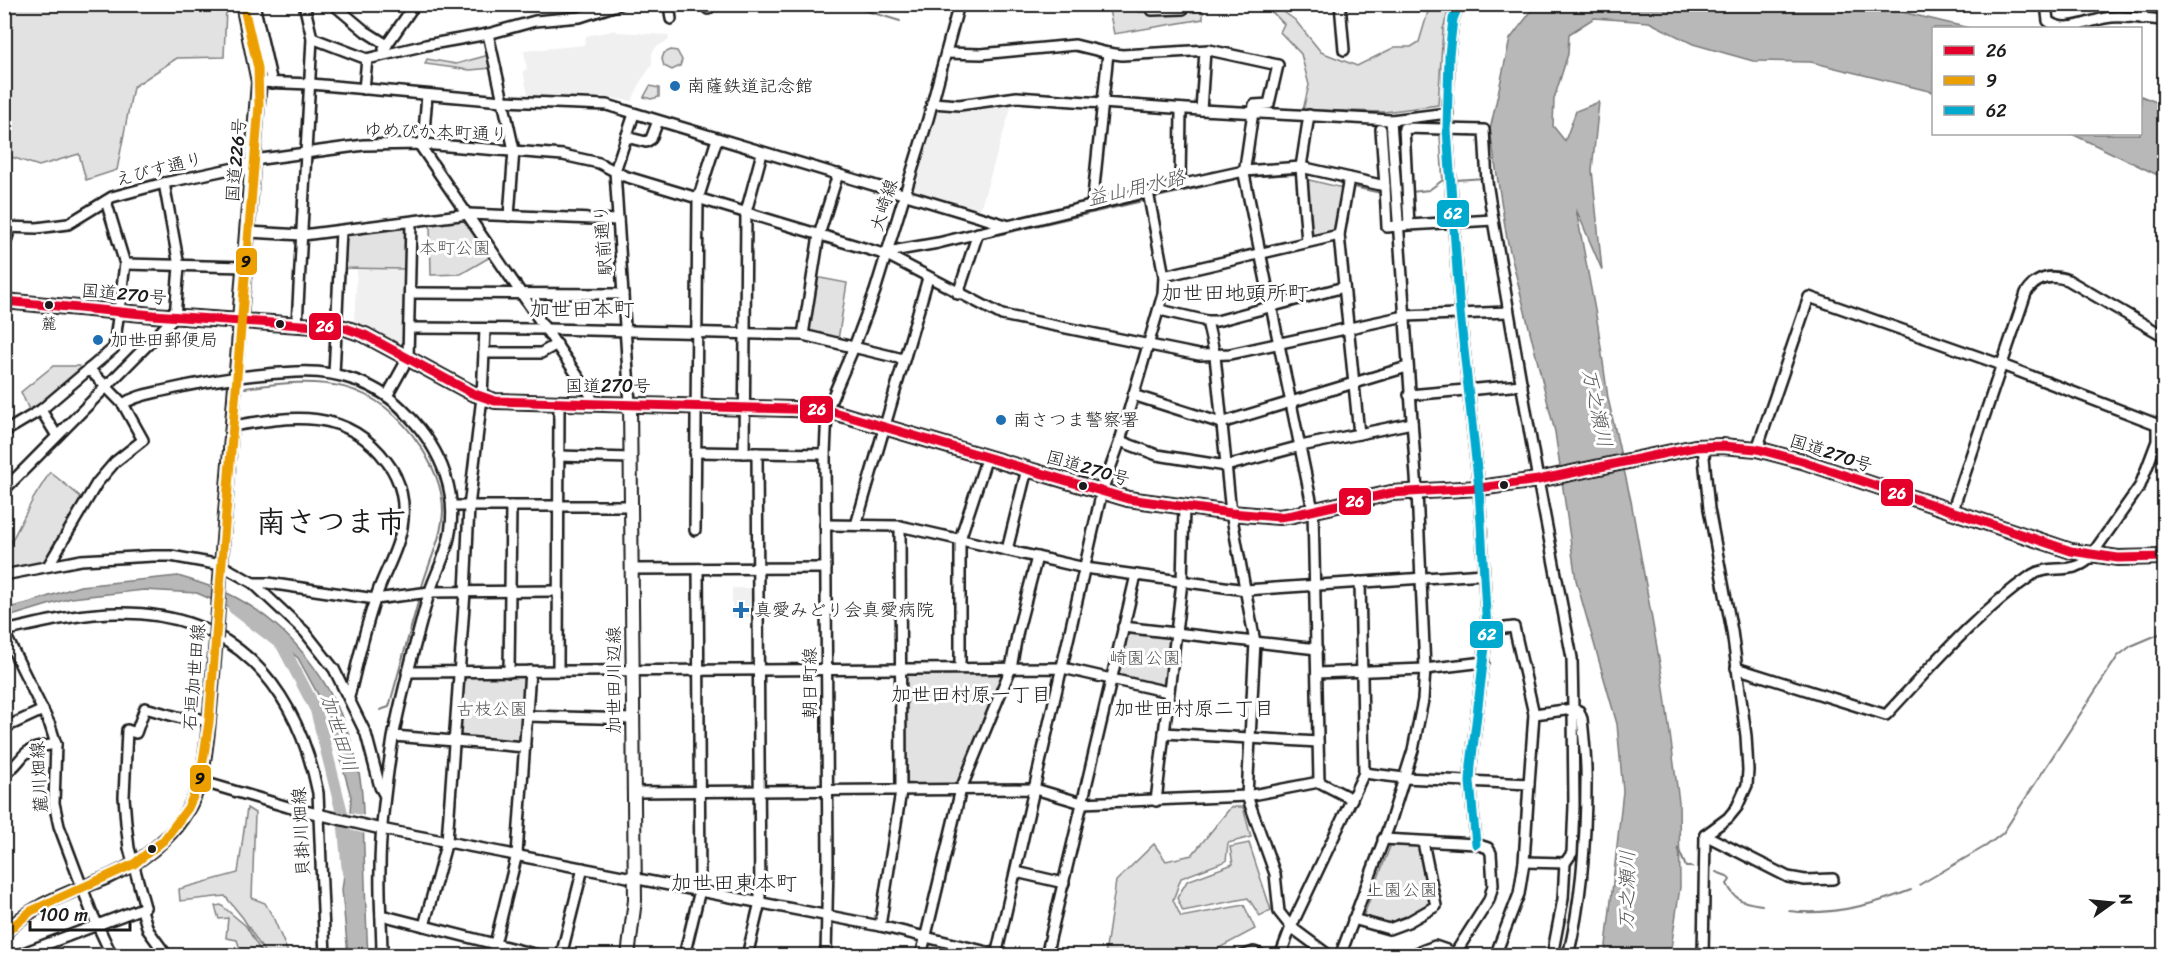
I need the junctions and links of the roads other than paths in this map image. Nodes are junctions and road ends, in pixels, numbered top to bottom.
1 (243, 4) edge
2 (255, 4) edge
3 (304, 4) edge
4 (333, 4) edge
5 (415, 4) edge
6 (620, 4) edge
7 (669, 4) edge
8 (959, 4) edge
9 (1152, 4) edge
10 (1183, 4) edge
11 (1340, 4) edge
12 (1458, 4) edge
13 (2046, 4) edge
14 (2142, 4) edge
15 (671, 19) dead end
16 (2143, 19) junction
17 (2164, 20) edge
18 (488, 34) junction
19 (312, 38) junction
20 (387, 45) junction
21 (1344, 50) dead end
22 (1205, 51) junction
23 (946, 52) junction
24 (1108, 53) junction
25 (381, 55) junction
26 (366, 59) junction
27 (266, 83) junction
28 (311, 84) junction
29 (364, 89) junction
30 (427, 95) junction
31 (502, 101) junction
32 (932, 104) junction
33 (1102, 104) junction
34 (1181, 109) junction
35 (1201, 110) junction
36 (1254, 112) junction
37 (634, 114) junction
38 (1443, 114) junction
39 (1309, 115) junction
40 (1391, 120) junction
41 (658, 122) junction
42 (1381, 129) dead end
43 (1443, 130) junction
44 (626, 137) junction
45 (717, 139) junction
46 (421, 144) junction
47 (514, 150) junction
48 (308, 151) junction
49 (762, 153) junction
50 (254, 160) junction
51 (615, 171) junction
52 (1302, 172) junction
53 (838, 174) junction
54 (1245, 176) junction
55 (164, 183) junction
56 (1348, 183) junction
57 (1180, 185) junction
58 (1385, 186) junction
59 (1148, 192) junction
60 (905, 194) junction
61 (698, 200) junction
62 (106, 201) junction
63 (1092, 206) junction
64 (746, 212) junction
65 (468, 214) junction
66 (509, 216) junction
67 (618, 220) junction
68 (1493, 220) junction
69 (411, 222) junction
70 (1454, 224) junction
71 (1008, 225) junction
72 (1409, 225) junction
73 (1398, 226) junction
74 (8, 227) edge
75 (341, 231) junction
76 (248, 232) junction
77 (978, 233) junction
78 (819, 235) junction
79 (1340, 235) junction
80 (303, 236) junction
81 (1307, 242) junction
82 (4, 248) edge
83 (1260, 254) junction
84 (887, 255) junction
85 (125, 264) junction
86 (178, 266) junction
87 (245, 267) junction
88 (1164, 276) junction
89 (928, 278) junction
90 (1344, 287) junction
91 (520, 292) junction
92 (410, 293) junction
93 (623, 294) junction
94 (958, 294) junction
95 (4, 301) edge
96 (1271, 307) junction
97 (1160, 310) junction
98 (119, 312) junction
99 (1508, 312) junction
100 (1460, 313) junction
101 (1405, 316) junction
102 (175, 317) junction
103 (240, 320) junction
104 (1207, 321) junction
105 (297, 325) junction
106 (337, 327) junction
107 (409, 328) junction
108 (1348, 328) junction
109 (485, 329) junction
110 (546, 329) junction
111 (626, 332) junction
112 (696, 332) junction
113 (745, 333) junction
114 (803, 335) junction
115 (2164, 336) edge
116 (1279, 343) junction
117 (557, 344) junction
118 (1149, 344) junction
119 (854, 347) junction
120 (484, 353) junction
121 (1215, 356) junction
122 (408, 358) junction
123 (903, 359) junction
124 (2002, 365) junction
125 (1407, 367) junction
126 (89, 369) junction
127 (334, 374) junction
128 (236, 379) junction
129 (1354, 384) junction
130 (1522, 385) junction
131 (106, 386) junction
132 (1467, 391) junction
133 (1133, 395) junction
134 (1409, 395) junction
135 (387, 396) junction
136 (482, 397) junction
137 (1291, 401) junction
138 (593, 403) junction
139 (123, 404) junction
140 (559, 404) junction
141 (630, 404) junction
142 (695, 406) junction
143 (744, 407) junction
144 (41, 410) junction
145 (827, 410) junction
146 (1221, 423) junction
147 (1412, 423) junction
148 (233, 424) junction
149 (884, 426) junction
150 (2161, 426) edge
151 (4, 432) edge
152 (1359, 434) junction
153 (57, 436) junction
154 (1120, 441) junction
155 (1301, 446) junction
156 (1699, 447) junction
157 (1757, 449) junction
158 (695, 452) junction
159 (744, 453) junction
160 (757, 453) junction
161 (825, 454) junction
162 (558, 456) junction
163 (987, 457) junction
164 (631, 458) junction
165 (1226, 466) junction
166 (1027, 469) junction
167 (1540, 480) junction
168 (1479, 488) junction
169 (4, 490) edge
170 (1102, 491) junction
171 (1417, 491) junction
172 (452, 506) junction
173 (558, 506) junction
174 (631, 506) junction
175 (469, 507) junction
176 (512, 507) junction
177 (1184, 507) junction
178 (1314, 510) junction
179 (1952, 512) junction
180 (1231, 513) junction
181 (825, 525) junction
182 (856, 525) junction
183 (900, 526) junction
184 (695, 530) dead end
185 (960, 539) junction
186 (1007, 550) junction
187 (2090, 555) junction
188 (1037, 557) junction
189 (2164, 557) edge
190 (221, 565) junction
191 (48, 566) junction
192 (1085, 567) junction
193 (758, 568) junction
194 (825, 568) junction
195 (632, 569) junction
196 (698, 569) junction
197 (1484, 574) junction
198 (4, 575) edge
199 (1136, 575) junction
200 (1422, 578) junction
201 (1182, 582) junction
202 (1360, 582) junction
203 (253, 583) junction
204 (1315, 585) junction
205 (1246, 590) junction
206 (510, 591) junction
207 (557, 591) junction
208 (465, 592) junction
209 (428, 593) junction
210 (375, 599) junction
211 (1123, 627) junction
212 (1487, 630) junction
213 (4, 632) edge
214 (1176, 633) junction
215 (1255, 642) junction
216 (1317, 649) junction
217 (1484, 662) junction
218 (960, 668) junction
219 (1011, 668) junction
220 (1063, 668) junction
221 (1736, 668) junction
222 (826, 669) junction
223 (1425, 669) junction
224 (758, 670) junction
225 (901, 670) junction
226 (530, 671) junction
227 (558, 671) junction
228 (632, 671) junction
229 (697, 671) junction
230 (1363, 671) junction
231 (407, 672) junction
232 (458, 672) junction
233 (508, 672) junction
234 (1317, 673) junction
235 (1111, 678) junction
236 (1168, 692) junction
237 (349, 697) junction
238 (1573, 709) junction
239 (43, 710) junction
240 (1534, 714) junction
241 (527, 716) junction
242 (633, 719) junction
243 (209, 722) junction
244 (4, 728) edge
245 (1164, 733) junction
246 (394, 736) junction
247 (1250, 738) junction
248 (454, 740) junction
249 (1318, 742) junction
250 (56, 744) junction
251 (525, 747) junction
252 (1364, 772) junction
253 (5, 774) edge
254 (1404, 778) junction
255 (200, 781) junction
256 (1319, 782) junction
257 (1470, 782) junction
258 (1529, 784) junction
259 (961, 789) junction
260 (1035, 789) junction
261 (901, 790) junction
262 (760, 791) junction
263 (827, 791) junction
264 (633, 792) junction
265 (699, 792) junction
266 (384, 794) junction
267 (1247, 796) junction
268 (1352, 799) junction
269 (1155, 801) junction
270 (1082, 803) junction
271 (320, 815) junction
272 (378, 828) junction
273 (1705, 835) junction
274 (1383, 839) junction
275 (447, 841) junction
276 (1423, 842) junction
277 (1476, 844) junction
278 (517, 854) junction
279 (1524, 862) junction
280 (1565, 863) junction
281 (135, 864) junction
282 (584, 868) junction
283 (1016, 872) junction
284 (634, 877) junction
285 (1833, 879) dead end
286 (1064, 883) junction
287 (82, 888) junction
288 (700, 890) junction
289 (760, 902) junction
290 (145, 907) junction
291 (381, 915) junction
292 (828, 916) junction
293 (1353, 919) junction
294 (96, 925) junction
295 (424, 926) junction
296 (880, 926) junction
297 (1291, 927) junction
298 (4, 934) edge
299 (926, 935) junction
300 (495, 944) junction
301 (43, 945) junction
302 (1460, 954) edge
303 (999, 955) edge
304 (15, 956) edge
305 (48, 956) edge
306 (112, 956) edge
307 (166, 956) edge
308 (325, 956) edge
309 (382, 956) edge
310 (492, 956) edge
311 (542, 956) edge
312 (561, 956) edge
313 (628, 956) edge
314 (684, 956) edge
315 (747, 956) edge
316 (826, 956) edge
317 (921, 956) edge
318 (1046, 956) edge
319 (1242, 956) edge
320 (1264, 956) edge
321 (1280, 956) edge
322 (1330, 956) edge
323 (1340, 956) edge
324 (1408, 956) edge
325 (1495, 956) edge
326 (1552, 956) edge
327 (1568, 956) edge
328 (1703, 956) edge

1 - 27 highway, 国道226号
2 - 27 street
3 - 19 street
4 - 20 street
5 - 20 street
6 - 18 street
7 - 15 street
8 - 23 street, 大崎線
9 - 10 street
11 - 21 street
12 - 38 street
13 - 16 street
14 - 16 street
16 - 17 street
18 - 25 street
18 - 31 street
19 - 26 street
19 - 28 street
20 - 25 street
22 - 24 street
22 - 35 street
22 - 36 street
23 - 24 street
23 - 32 street, 大崎線
24 - 33 street
25 - 26 street
26 - 29 street
27 - 28 street
27 - 50 highway, 国道226号
28 - 29 street
28 - 48 street
29 - 30 street
30 - 31 street
30 - 46 street
31 - 37 street
31 - 47 street
32 - 33 street
32 - 60 street, 大崎線
33 - 34 street
33 - 63 street
34 - 35 street
34 - 57 street
35 - 36 street
36 - 39 street
36 - 54 street
37 - 41 street
37 - 44 street, 駅前通り
38 - 40 street
38 - 43 street
39 - 40 street
39 - 52 street
40 - 73 street
41 - 44 street
41 - 45 street
42 - 58 street
43 - 68 street
43 - 70 street
43 - 72 street
44 - 51 street, 駅前通り
45 - 49 street
45 - 61 street
46 - 47 street, ゆめぴか本町通り
46 - 48 street, ゆめぴか本町通り
46 - 65 street
47 - 51 street, ゆめぴか本町通り
47 - 66 street
48 - 50 street, ゆめぴか本町通り
48 - 80 street
49 - 53 street
49 - 64 street
50 - 55 street, えびす通り
50 - 76 highway, 国道226号
51 - 61 street, ゆめぴか本町通り
51 - 67 street, 駅前通り
52 - 54 street
52 - 56 street
52 - 81 street
53 - 60 street
53 - 78 street
54 - 57 street
54 - 83 street
55 - 62 street, えびす通り
55 - 86 street
56 - 58 street
56 - 79 street
57 - 59 street
58 - 73 street
59 - 63 street
59 - 88 street
60 - 71 street
60 - 84 street, 大崎線
61 - 64 street, ゆめぴか本町通り
61 - 112 street
62 - 74 street, えびす通り
62 - 85 street
63 - 71 street
64 - 78 street, ゆめぴか本町通り
64 - 113 street
65 - 66 street
65 - 69 street
65 - 91 street
66 - 67 street
67 - 93 street, 駅前通り
68 - 70 street
68 - 99 street
69 - 75 street
69 - 92 street
70 - 72 street
70 - 100 street
71 - 77 street
72 - 73 street
73 - 101 street
74 - 82 street
75 - 80 street
75 - 106 street
76 - 80 street
76 - 87 highway, 国道226号
77 - 84 street
77 - 94 street
78 - 84 street, ゆめぴか本町通り
78 - 114 street
79 - 81 street
79 - 90 street
80 - 105 street
81 - 83 street
83 - 88 street
83 - 96 street
84 - 89 street, ゆめぴか本町通り
84 - 119 street, 大崎線
85 - 86 street
85 - 98 street
86 - 87 street
86 - 102 street
87 - 103 highway, 国道226号
88 - 97 street
89 - 94 street, ゆめぴか本町通り
89 - 123 street
90 - 96 street
90 - 108 street
91 - 92 street
91 - 93 street
91 - 110 street
92 - 107 street
93 - 111 street, 駅前通り
94 - 118 street, ゆめぴか本町通り
95 - 98 highway, 国道270号
96 - 104 street
96 - 116 street
97 - 104 street
97 - 118 street
98 - 102 highway, 国道270号
98 - 126 street
99 - 100 street, ゆめぴか本町通り
99 - 130 street
100 - 101 street, ゆめぴか本町通り
100 - 132 street
101 - 108 street, ゆめぴか本町通り
101 - 125 street
102 - 103 highway, 国道270号
102 - 131 street
103 - 105 highway, 国道270号
103 - 128 main road, 石垣加世田線
104 - 121 street
105 - 106 highway, 国道270号
106 - 122 highway, 国道270号
106 - 127 street
107 - 109 street
107 - 122 street
108 - 116 street, ゆめぴか本町通り
108 - 129 street
109 - 110 street
109 - 120 street
110 - 111 street
110 - 117 street
111 - 112 street
111 - 141 street, 駅前通り
112 - 113 street
112 - 142 street
113 - 114 street
113 - 143 street
114 - 119 street
115 - 124 street
116 - 121 street, ゆめぴか本町通り
116 - 137 street
117 - 120 street
117 - 138 street
118 - 121 street, ゆめぴか本町通り
118 - 133 street
119 - 123 street
119 - 145 street, 大崎線
120 - 136 street
121 - 146 street
122 - 135 street
122 - 136 highway, 国道270号
123 - 149 street
124 - 150 street
124 - 157 street
124 - 179 street
125 - 129 street
125 - 134 street
126 - 131 street
126 - 144 street
127 - 128 street
127 - 135 street
128 - 139 street
128 - 148 main road, 石垣加世田線
129 - 137 street
129 - 152 street
130 - 132 street
130 - 167 street
131 - 139 street
131 - 153 street
132 - 134 street
132 - 168 street
133 - 146 street
133 - 154 street
134 - 147 street
135 - 172 street
136 - 140 highway, 国道270号
136 - 175 street
137 - 146 street
137 - 155 street
138 - 140 highway, 国道270号
138 - 141 highway, 国道270号
139 - 191 street
140 - 162 street
141 - 142 highway, 国道270号
141 - 164 main road, 加世田川辺線
142 - 143 highway, 国道270号
142 - 158 street
143 - 145 highway, 国道270号
143 - 159 street
144 - 151 street
144 - 153 street
145 - 149 highway, 国道270号
145 - 161 street, 朝日町線
146 - 165 street
147 - 152 street
147 - 171 street
148 - 190 main road, 石垣加世田線
148 - 210 street
149 - 163 highway, 国道270号
149 - 182 street
150 - 187 street
152 - 155 street
153 - 169 street
154 - 165 street
154 - 170 street
155 - 165 street
155 - 178 street
156 - 157 highway, 国道270号
156 - 167 highway, 国道270号
156 - 221 street
157 - 179 highway, 国道270号
158 - 159 street
158 - 184 street
159 - 160 street
160 - 161 street
160 - 193 street
161 - 181 street, 朝日町線
162 - 164 street
162 - 173 street
163 - 166 highway, 国道270号
163 - 185 street
164 - 174 main road, 加世田川辺線
165 - 180 street
166 - 170 highway, 国道270号
166 - 186 street
167 - 168 highway, 国道270号
167 - 238 street
168 - 171 highway, 国道270号
168 - 197 street
170 - 177 highway, 国道270号
170 - 192 street
171 - 178 highway, 国道270号
171 - 200 street
172 - 175 street
172 - 209 street
173 - 174 street
173 - 176 street
173 - 207 street
174 - 195 main road, 加世田川辺線
175 - 176 street
175 - 208 street
176 - 206 street
177 - 180 highway, 国道270号
177 - 201 street
178 - 180 highway, 国道270号
178 - 204 street
179 - 187 highway, 国道270号
180 - 205 street
181 - 182 street
181 - 194 street, 朝日町線
182 - 183 street
183 - 185 street
183 - 225 street
185 - 186 street
185 - 218 street
186 - 188 street
187 - 189 highway, 国道270号
187 - 221 street
188 - 192 street
188 - 219 street
190 - 191 street
190 - 203 street
190 - 243 main road, 石垣加世田線, bridge
191 - 198 street
192 - 199 street
192 - 220 street
193 - 194 street
193 - 196 street
193 - 224 street
194 - 222 street, 朝日町線
195 - 196 street
195 - 228 main road, 加世田川辺線
196 - 229 street
197 - 200 street
197 - 212 street
199 - 201 street
199 - 211 street
200 - 202 street
200 - 223 street
201 - 205 street
201 - 214 street
202 - 204 street
202 - 230 street
203 - 210 street
203 - 237 street
204 - 205 street
204 - 216 street
205 - 215 street
206 - 207 street
206 - 208 street
206 - 233 street
207 - 227 street
208 - 209 street
208 - 232 street
209 - 210 street
209 - 231 street
210 - 237 street
211 - 214 street
211 - 235 street
212 - 217 street
212 - 240 street
213 - 239 street, 麓川畑線
213 - 271 street, 貝掛川畑線
214 - 215 street
214 - 236 street
215 - 216 street
215 - 247 street
216 - 234 street
217 - 223 street
217 - 257 street
218 - 219 street
218 - 225 street
219 - 220 street
219 - 259 street
220 - 235 street
220 - 260 street
221 - 273 street
222 - 224 street
222 - 225 street
222 - 263 street, 朝日町線
223 - 230 street
223 - 254 street
224 - 229 street
224 - 262 street
225 - 261 street
226 - 227 street
226 - 233 street
226 - 241 street
227 - 228 street
228 - 229 street
228 - 242 main road, 加世田川辺線
229 - 265 street
230 - 234 street
230 - 252 street
231 - 232 street
231 - 246 street
232 - 233 street
232 - 248 street
234 - 249 street
235 - 236 street
235 - 270 street
236 - 245 street
237 - 266 street
238 - 240 street
238 - 280 street
238 - 327 street
239 - 244 street
239 - 250 street, 麓川畑線
240 - 258 street
241 - 242 street
241 - 251 street
242 - 264 main road, 加世田川辺線
243 - 255 main road, 石垣加世田線
243 - 281 street
245 - 247 street
245 - 269 street
246 - 248 street
246 - 266 street
247 - 249 street
247 - 267 street
248 - 251 street
248 - 275 street
249 - 256 street
250 - 253 street
250 - 287 street, 麓川畑線
251 - 278 street
252 - 254 street
252 - 268 street
254 - 257 street
254 - 274 street
255 - 271 street
255 - 281 main road, 石垣加世田線
256 - 267 street
256 - 268 street
257 - 258 street
257 - 277 street
258 - 279 street
259 - 260 street
259 - 261 street
259 - 299 street
260 - 270 street
260 - 283 street
261 - 263 street
261 - 296 street
262 - 263 street
262 - 265 street
262 - 289 street
263 - 292 street, 朝日町線
264 - 265 street
264 - 284 main road, 加世田川辺線
265 - 288 street
266 - 272 street
267 - 269 street
267 - 297 street
268 - 297 street
269 - 270 street
270 - 286 street
271 - 272 street
271 - 308 street, 貝掛川畑線
272 - 275 street
272 - 291 street
273 - 285 street
273 - 328 street
274 - 276 street
274 - 293 street
275 - 278 street
275 - 295 street
276 - 277 street
276 - 293 street
277 - 302 street
278 - 282 street
278 - 300 street
279 - 280 street
279 - 325 street
280 - 326 street
281 - 287 main road, 石垣加世田線
281 - 290 street
282 - 284 street
282 - 312 street
283 - 286 street
283 - 303 street
284 - 288 street
284 - 313 main road, 加世田川辺線
286 - 318 street
287 - 294 street, 麓川畑線
287 - 298 main road, 石垣加世田線
288 - 289 street
288 - 314 street
289 - 292 street
289 - 315 street
290 - 294 street
290 - 307 street
291 - 295 street
291 - 309 street
292 - 296 street
292 - 316 street, 朝日町線
293 - 323 street
294 - 301 street
294 - 306 street, 麓川畑線
295 - 300 street
296 - 299 street
297 - 321 street
297 - 322 street
299 - 303 street
299 - 317 street
300 - 310 street
300 - 311 street
301 - 304 street
301 - 305 street
302 - 324 street
319 - 320 street

